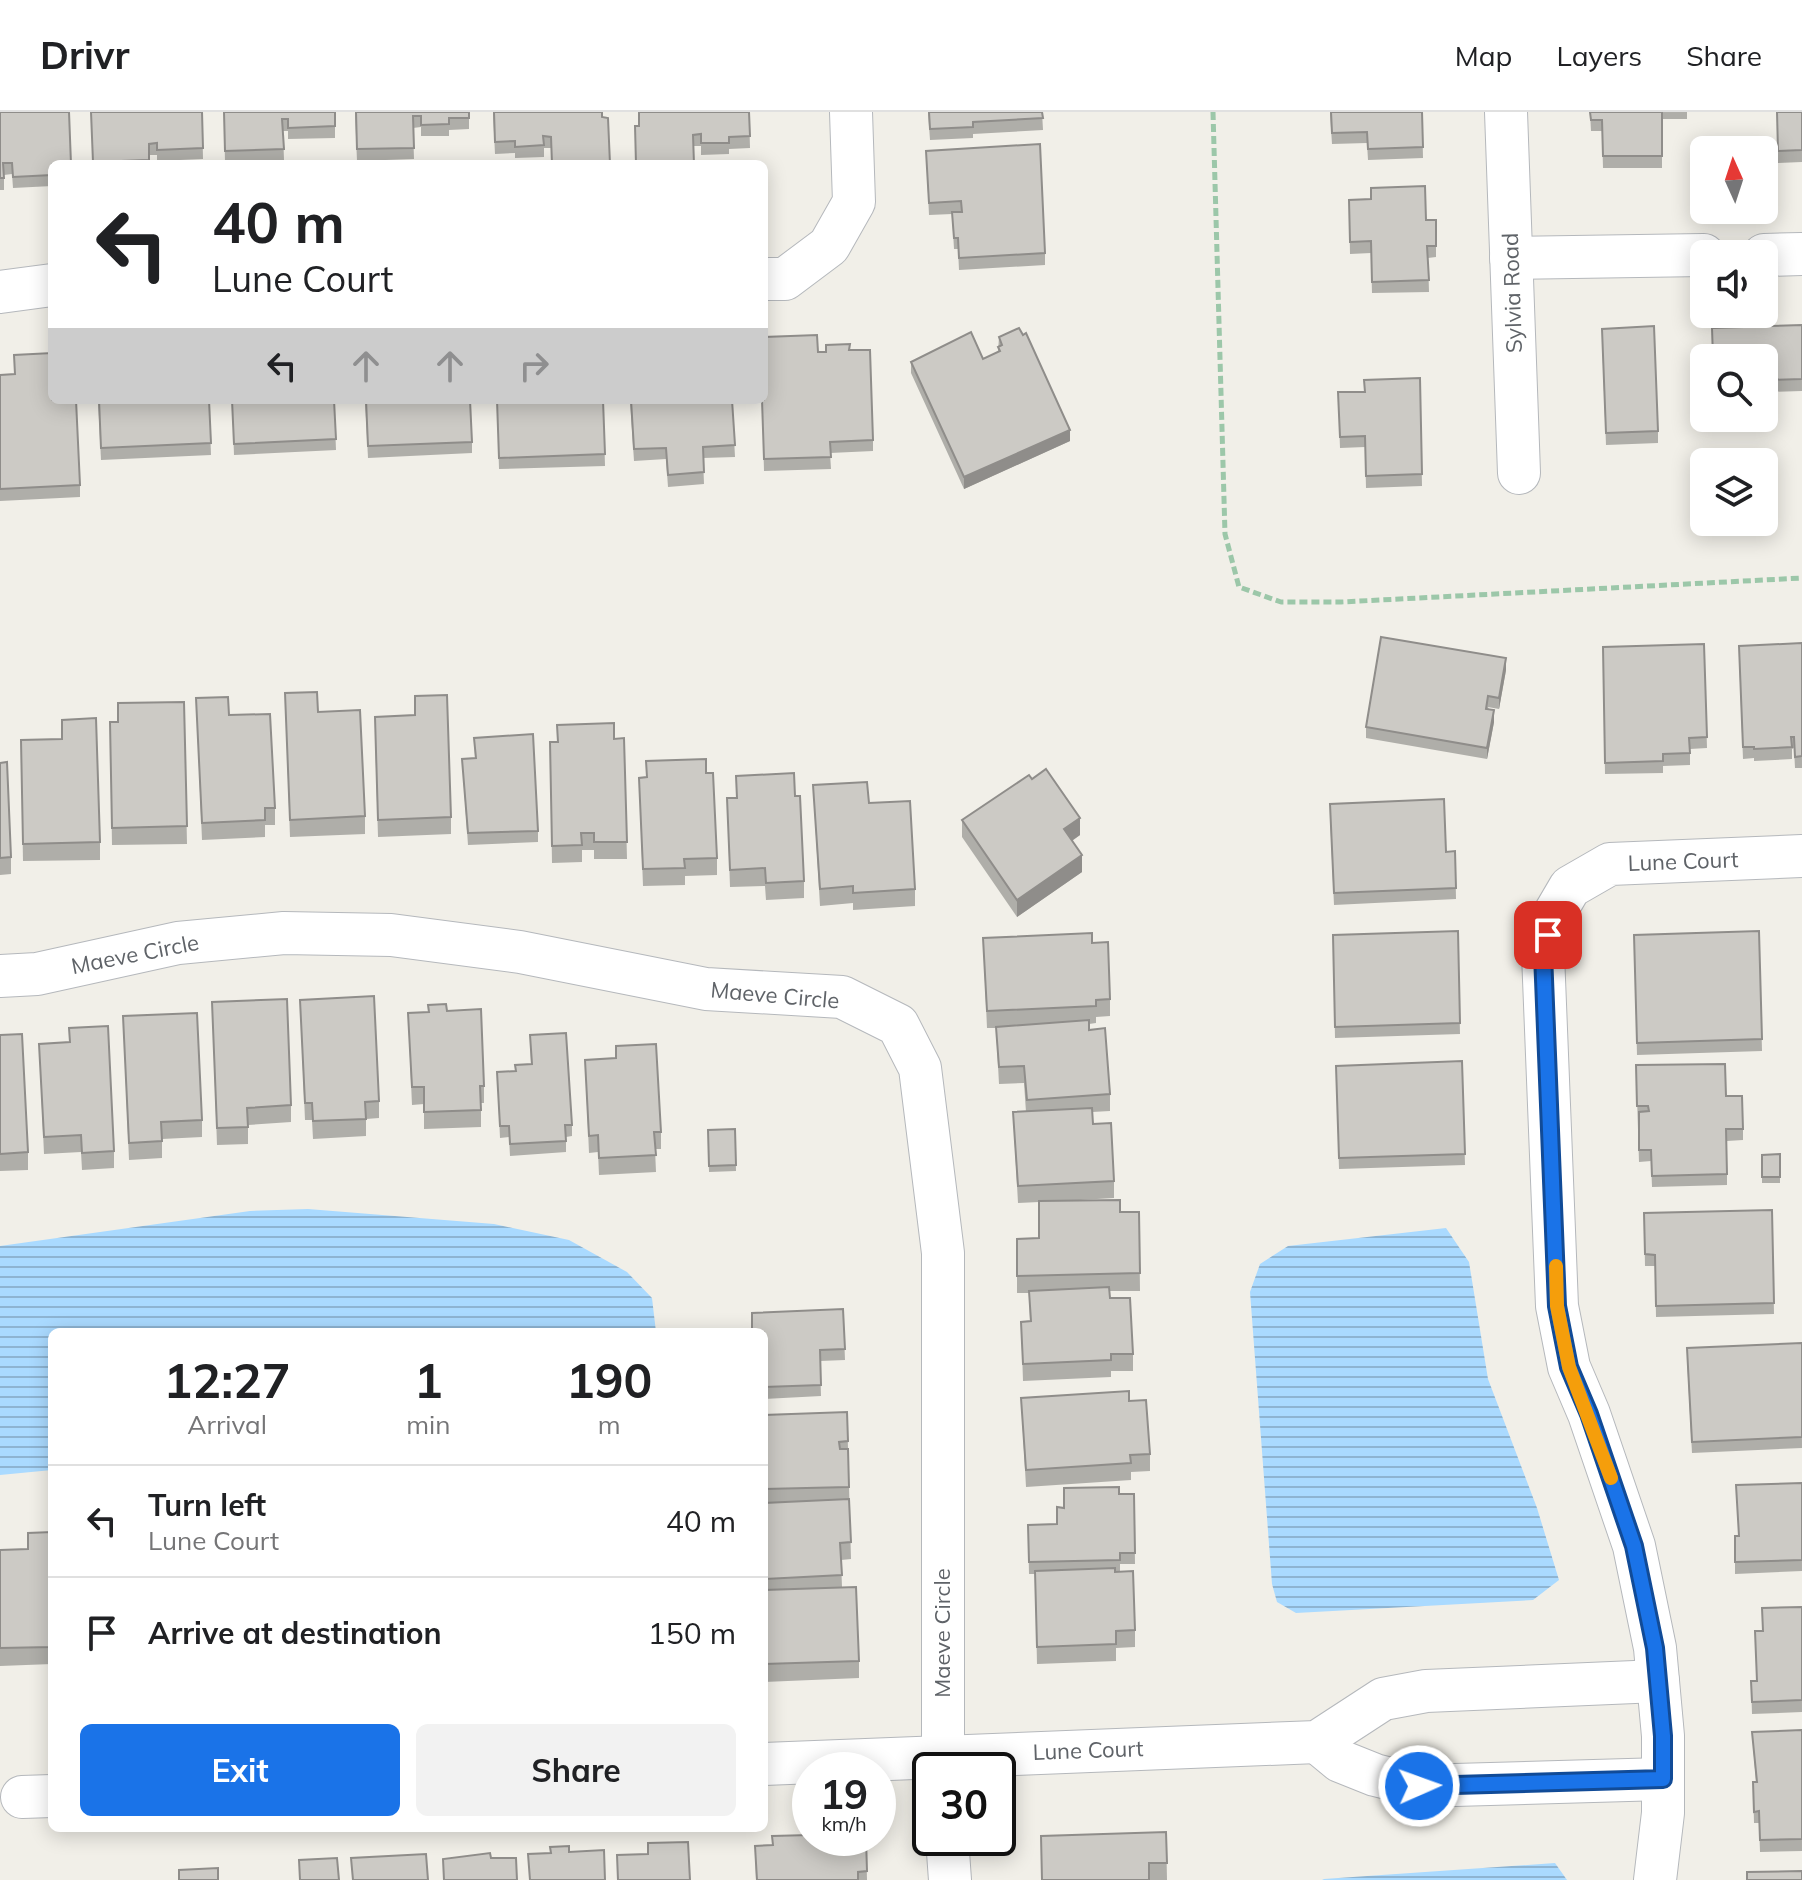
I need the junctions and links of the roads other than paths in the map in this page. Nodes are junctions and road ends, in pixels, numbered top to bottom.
1 (851, 112) edge
2 (1506, 112) edge
3 (1802, 254) edge
4 (1690, 255) edge
5 (1778, 255) edge
6 (1511, 258) junction
7 (768, 279) edge
8 (48, 286) edge
9 (0, 292) edge
10 (1519, 473) dead end
11 (1802, 856) edge
12 (0, 976) edge
13 (1658, 1681) junction
14 (1317, 1742) junction
15 (942, 1752) edge
16 (1016, 1759) edge
17 (912, 1763) edge
18 (768, 1764) edge
19 (1663, 1779) junction
20 (948, 1856) edge
21 (950, 1880) edge
22 (1655, 1880) edge

1 - 7 street
2 - 6 street, Sylvia Road
3 - 5 street
4 - 6 street
6 - 10 street, Sylvia Road
8 - 9 street
11 - 13 street, Lune Court
12 - 15 street, Maeve Circle
13 - 14 street
13 - 19 street, Lune Court
14 - 16 street, Lune Court
14 - 19 street
17 - 18 street, Lune Court
19 - 22 street, Lune Court
20 - 21 street

